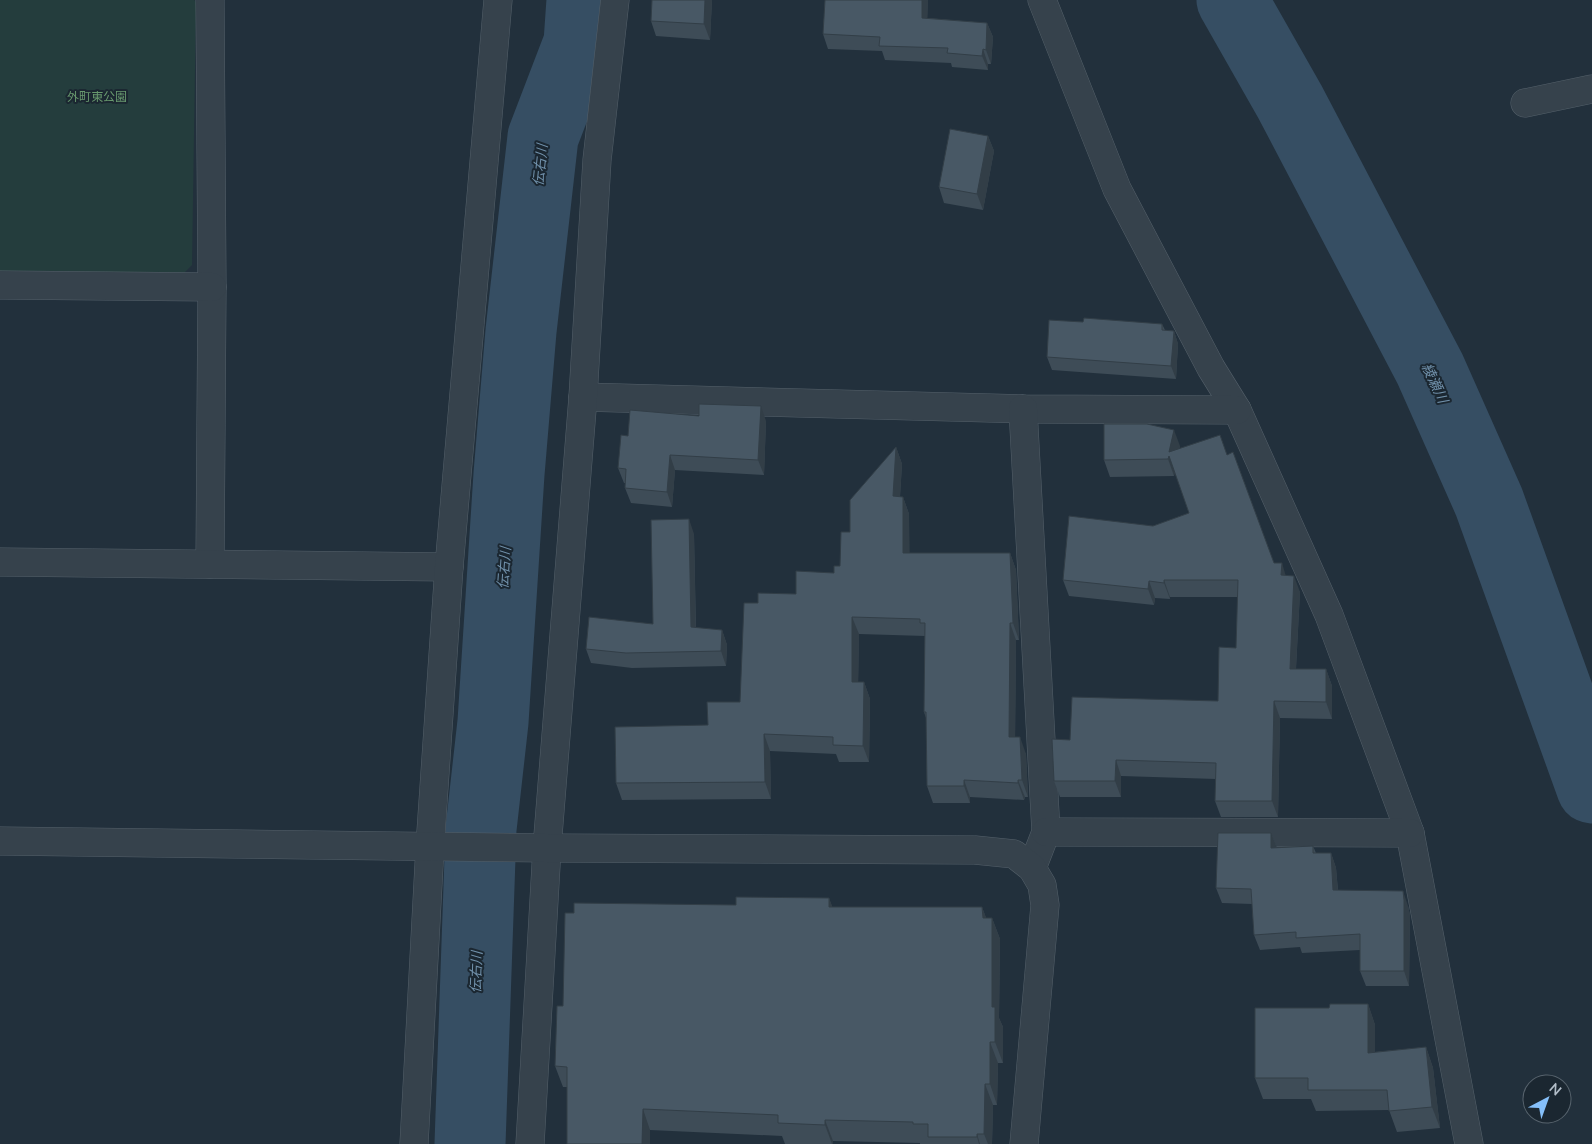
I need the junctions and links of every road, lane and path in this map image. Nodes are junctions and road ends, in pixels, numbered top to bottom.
1 (210, 0) edge
2 (498, 0) edge
3 (615, 0) edge
4 (1042, 0) edge
5 (1592, 89) edge
6 (1525, 103) dead end
7 (0, 285) edge
8 (212, 287) junction
9 (583, 397) junction
10 (1023, 409) junction
11 (1237, 410) junction
12 (0, 562) edge
13 (210, 564) junction
14 (450, 567) junction
15 (1046, 832) junction
16 (1410, 833) junction
17 (0, 841) edge
18 (440, 846) junction
19 (548, 848) junction
20 (1032, 868) junction
21 (414, 1144) edge
22 (530, 1144) edge
23 (1024, 1144) edge
24 (1469, 1144) edge

1 - 8 street
2 - 14 street
3 - 9 street
4 - 11 street
5 - 6 street
7 - 8 street
8 - 13 street
9 - 10 street
9 - 19 street
10 - 11 street
10 - 15 street
11 - 16 street
12 - 13 street
13 - 14 street
14 - 18 street
15 - 16 street
15 - 20 street
16 - 24 street
17 - 18 street
18 - 19 street
18 - 21 street
19 - 20 street
19 - 22 street
20 - 23 street

